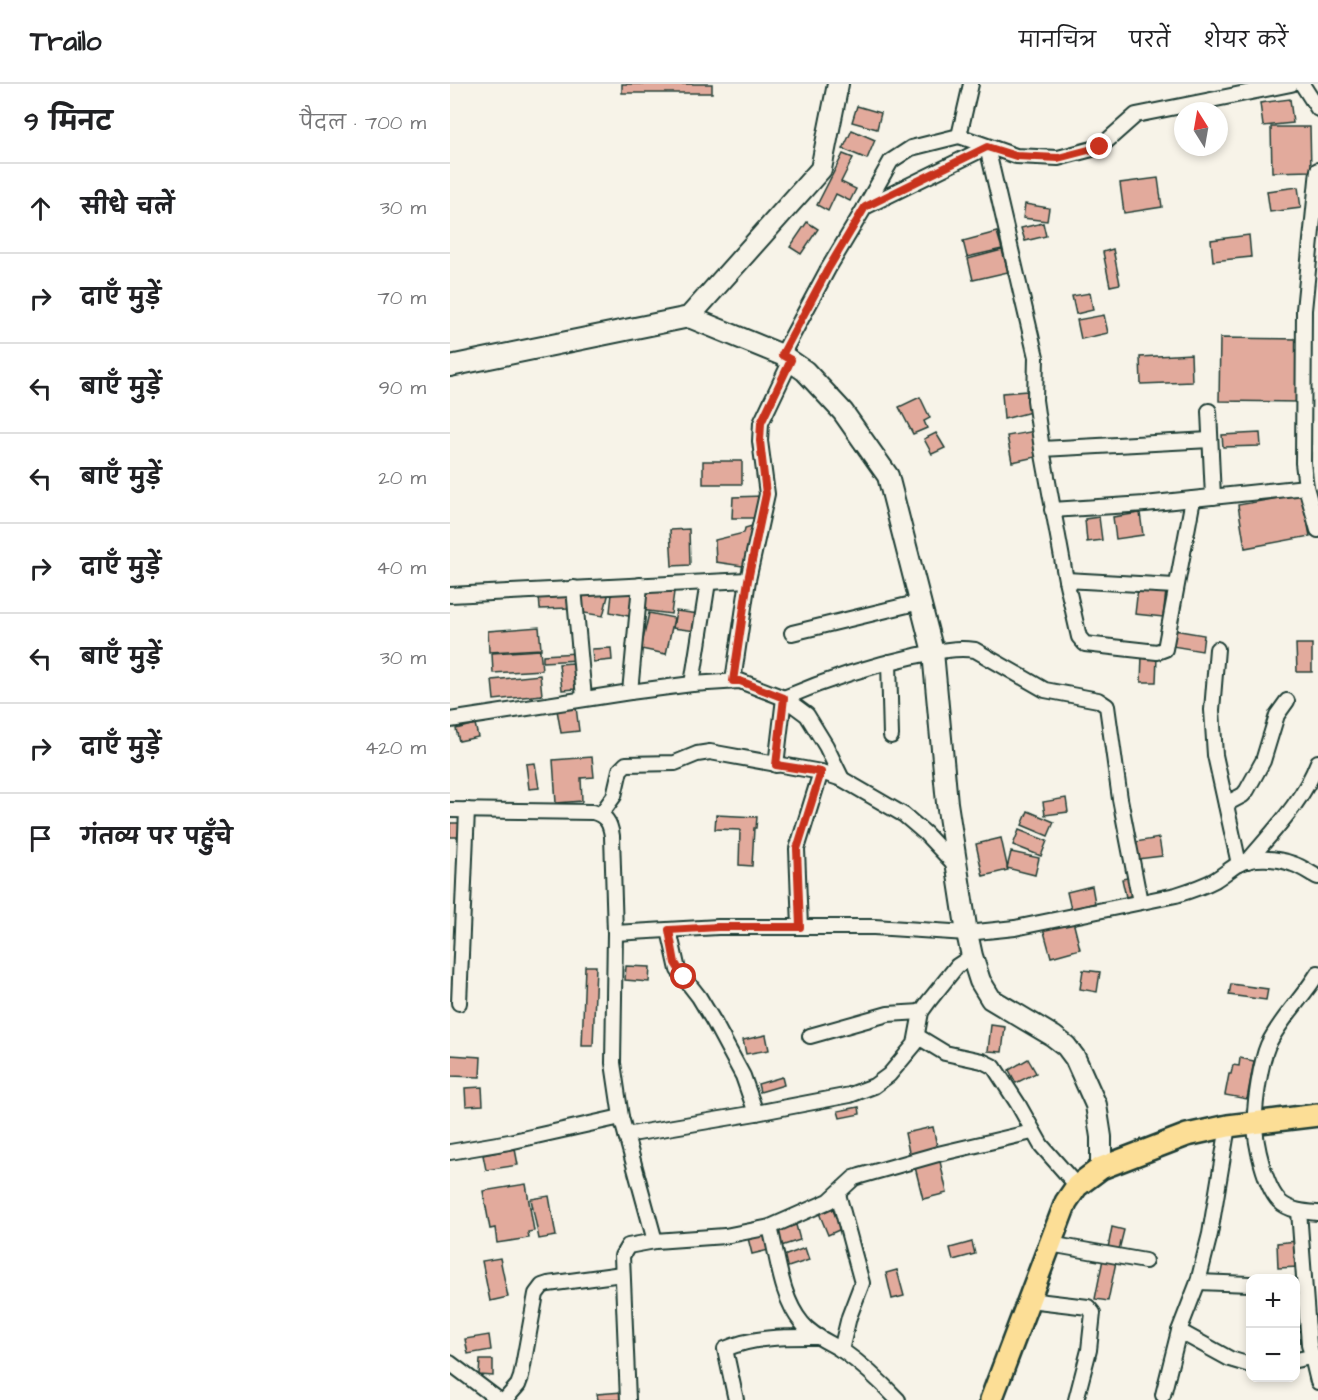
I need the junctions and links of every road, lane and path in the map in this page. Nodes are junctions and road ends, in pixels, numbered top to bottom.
1 (838, 84) edge
2 (971, 84) edge
3 (1291, 84) edge
4 (1302, 84) edge
5 (1316, 101) edge
6 (959, 136) junction
7 (987, 147) junction
8 (1318, 170) edge
9 (865, 207) junction
10 (1312, 273) edge
11 (690, 317) junction
12 (787, 357) junction
13 (450, 366) edge
14 (1209, 411) dead end
15 (1210, 440) junction
16 (1042, 449) junction
17 (1306, 487) junction
18 (1213, 497) junction
19 (1193, 499) junction
20 (1052, 510) junction
21 (1315, 510) edge
22 (1318, 530) edge
23 (748, 580) junction
24 (1066, 580) junction
25 (708, 582) junction
26 (640, 585) junction
27 (1175, 586) junction
28 (573, 588) junction
29 (450, 595) edge
30 (920, 602) junction
31 (792, 633) dead end
32 (1217, 648) dead end
33 (933, 652) junction
34 (889, 662) junction
35 (733, 681) junction
36 (692, 684) junction
37 (630, 692) junction
38 (584, 698) junction
39 (784, 698) junction
40 (1287, 702) dead end
41 (450, 720) edge
42 (891, 736) dead end
43 (1318, 762) edge
44 (776, 765) junction
45 (821, 772) junction
46 (842, 779) junction
47 (1226, 804) junction
48 (450, 810) edge
49 (467, 810) junction
50 (601, 814) junction
51 (450, 857) edge
52 (465, 858) junction
53 (1244, 862) junction
54 (956, 866) junction
55 (1318, 877) edge
56 (1140, 902) junction
57 (800, 927) junction
58 (669, 930) junction
59 (615, 933) junction
60 (966, 933) junction
61 (972, 956) junction
62 (1318, 973) edge
63 (459, 1003) dead end
64 (921, 1012) junction
65 (810, 1036) dead end
66 (917, 1036) junction
67 (756, 1113) junction
68 (1318, 1115) edge
69 (621, 1117) junction
70 (1254, 1122) junction
71 (1223, 1127) junction
72 (1032, 1132) junction
73 (626, 1135) junction
74 (450, 1152) edge
75 (1101, 1168) junction
76 (1077, 1186) junction
77 (838, 1194) junction
78 (1299, 1211) junction
79 (1318, 1213) edge
80 (770, 1227) junction
81 (655, 1241) junction
82 (1050, 1244) junction
83 (1144, 1261) dead end
84 (622, 1274) junction
85 (1300, 1274) edge
86 (1198, 1282) junction
87 (1246, 1284) edge
88 (1300, 1286) edge
89 (1029, 1300) junction
90 (1179, 1331) junction
91 (819, 1337) junction
92 (841, 1350) junction
93 (1311, 1357) junction
94 (1300, 1359) edge
95 (450, 1363) edge
96 (1246, 1364) edge
97 (1318, 1382) edge
98 (1163, 1395) dead end
99 (499, 1400) edge
100 (505, 1400) edge
101 (628, 1400) edge
102 (736, 1400) edge
103 (898, 1400) edge
104 (992, 1400) edge
105 (1076, 1400) edge

1 - 11 main road
2 - 6 street
3 - 7 street
4 - 5 street
6 - 7 street
6 - 9 street
7 - 9 street
7 - 16 street
8 - 10 street
9 - 12 street
10 - 17 street
11 - 12 main road
11 - 13 main road
12 - 23 street
12 - 30 main road
14 - 15 street
15 - 16 street
15 - 18 street
16 - 20 street
17 - 18 street
17 - 21 street
18 - 19 street
19 - 20 street
19 - 27 street
20 - 24 street
21 - 22 street
23 - 25 street
23 - 35 street
24 - 27 street
24 - 27 street
25 - 26 street
25 - 36 street
26 - 28 street
26 - 37 street
28 - 29 street
28 - 38 street
30 - 31 street
30 - 33 main road
32 - 47 street
33 - 34 street
33 - 54 main road
33 - 56 street
34 - 39 street
34 - 42 street
35 - 36 street
35 - 39 street
36 - 37 street
37 - 38 street
38 - 41 street
39 - 44 street
39 - 46 street
40 - 47 street
43 - 53 street
44 - 45 street
44 - 50 street
45 - 46 street
45 - 57 street
46 - 54 street
47 - 53 street
48 - 49 street
49 - 50 street
49 - 52 street
50 - 59 street
51 - 52 street
52 - 63 street
53 - 55 street
53 - 56 street
54 - 60 main road
56 - 60 street
57 - 58 street
57 - 60 street
58 - 59 street
58 - 67 street
59 - 69 street
60 - 61 main road
61 - 64 street
61 - 75 main road
62 - 70 street
64 - 65 street
64 - 66 street
66 - 67 street
66 - 72 street
67 - 73 street
68 - 70 main road
69 - 73 street
69 - 74 street
70 - 71 main road
70 - 78 street
71 - 75 main road
71 - 86 street
72 - 76 street
72 - 77 street
73 - 81 street
75 - 76 main road
76 - 82 main road
77 - 80 street
77 - 92 street
78 - 79 street
78 - 85 street
80 - 81 street
80 - 91 street
81 - 84 street
82 - 83 street
82 - 89 main road
84 - 100 street
84 - 101 street
86 - 87 street
86 - 90 street
88 - 93 street
89 - 104 main road
89 - 105 street
90 - 96 street
90 - 98 street
91 - 92 street
91 - 102 street
92 - 103 street
93 - 94 street
93 - 97 street
95 - 99 street

